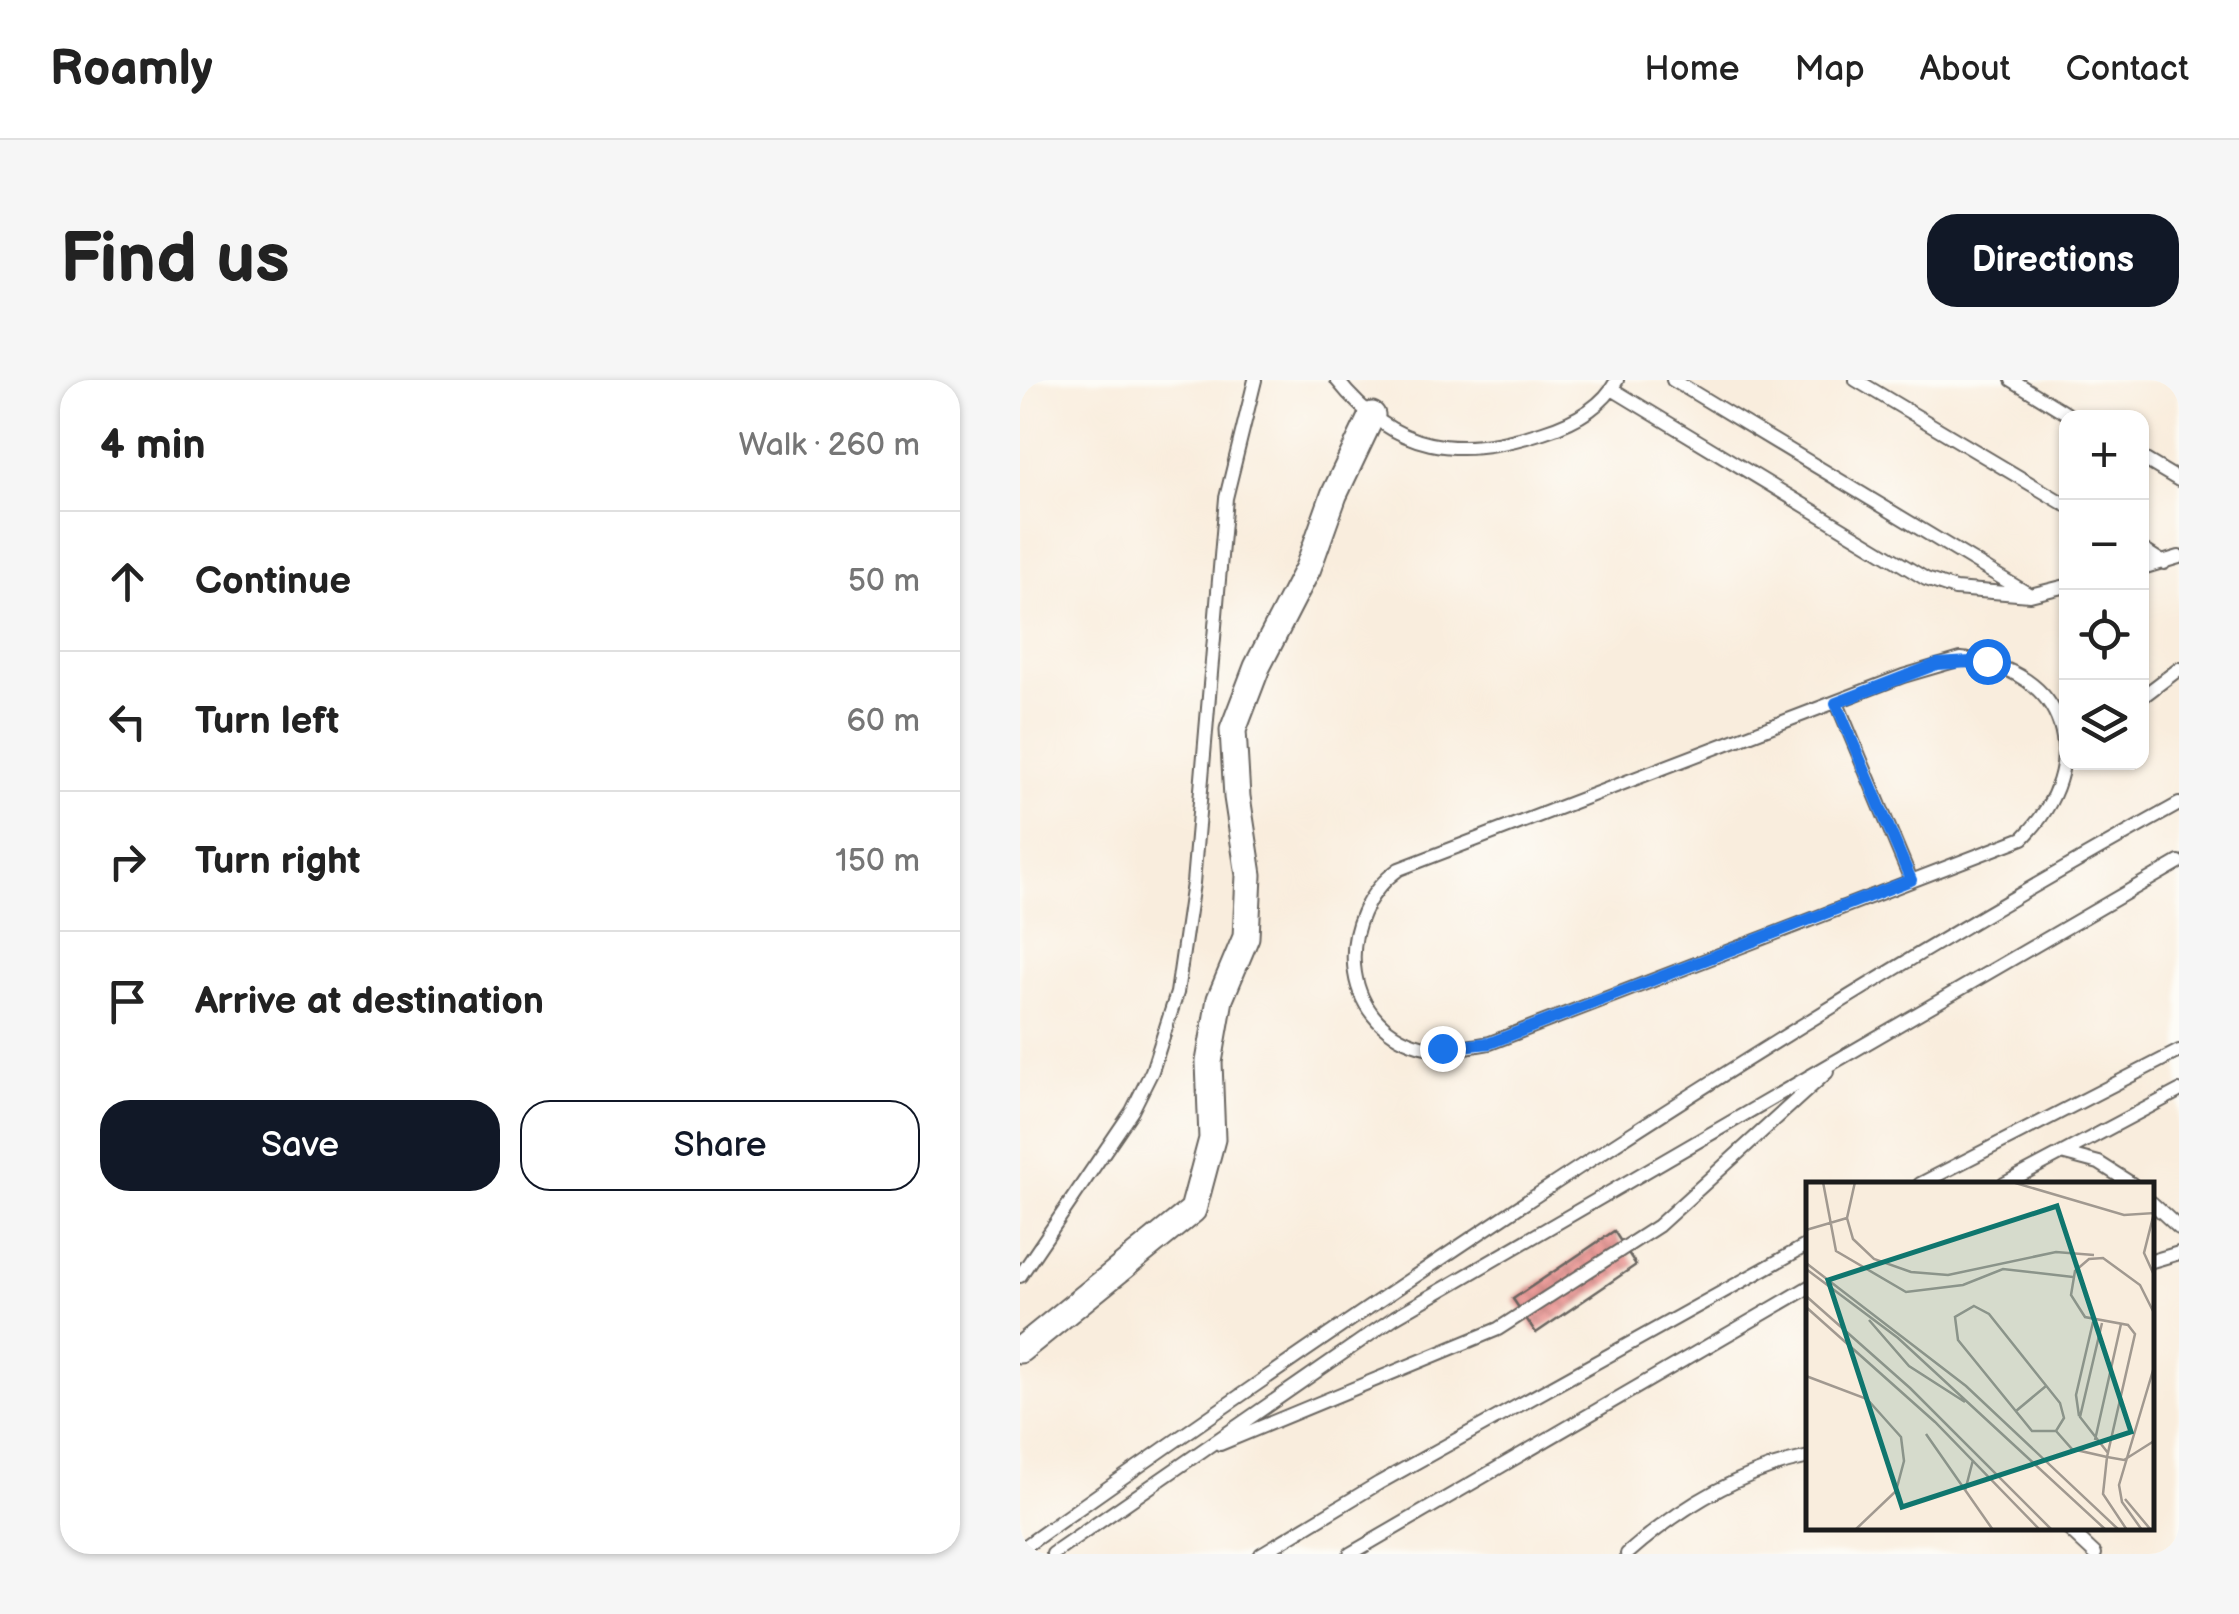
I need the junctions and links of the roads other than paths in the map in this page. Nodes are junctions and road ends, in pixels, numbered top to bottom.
1 (1255, 380) edge
2 (1337, 380) edge
3 (1673, 380) edge
4 (1856, 380) edge
5 (2012, 380) edge
6 (1614, 385) edge
7 (2061, 410) edge
8 (1372, 415) junction
9 (2149, 462) edge
10 (2179, 480) edge
11 (2059, 501) edge
12 (2149, 553) edge
13 (2179, 557) edge
14 (2164, 562) junction
15 (2149, 566) edge
16 (2059, 588) edge
17 (2030, 595) junction
18 (2179, 668) edge
19 (2149, 692) edge
20 (1836, 703) junction
21 (2059, 717) edge
22 (2062, 770) edge
23 (2179, 804) edge
24 (2179, 862) edge
25 (1911, 880) junction
26 (1850, 1051) junction
27 (2179, 1051) edge
28 (2179, 1091) edge
29 (2062, 1154) junction
30 (1924, 1182) edge
31 (2008, 1182) edge
32 (2129, 1182) edge
33 (2154, 1205) edge
34 (2179, 1228) edge
35 (1806, 1246) edge
36 (2179, 1253) edge
37 (2154, 1260) edge
38 (1020, 1276) edge
39 (1806, 1289) edge
40 (1020, 1350) edge
41 (1194, 1454) junction
42 (1806, 1459) edge
43 (2068, 1529) edge
44 (1020, 1550) edge
45 (1053, 1554) edge
46 (1261, 1554) edge
47 (1350, 1554) edge
48 (1627, 1554) edge
49 (2095, 1554) edge

1 - 38 lane
2 - 8 lane
3 - 17 lane
4 - 11 lane
5 - 7 lane
6 - 8 lane
6 - 17 lane
8 - 40 street
9 - 10 lane
12 - 14 lane
13 - 14 lane
14 - 15 lane
16 - 17 lane
18 - 19 lane
20 - 21 lane
20 - 25 lane
20 - 25 lane
22 - 25 lane
23 - 44 lane
24 - 26 lane
26 - 41 lane
26 - 41 lane
27 - 30 lane
28 - 29 lane
29 - 31 lane
29 - 32 lane
33 - 34 lane
35 - 46 lane
36 - 37 lane
39 - 47 lane
41 - 45 lane
42 - 48 lane
43 - 49 lane

